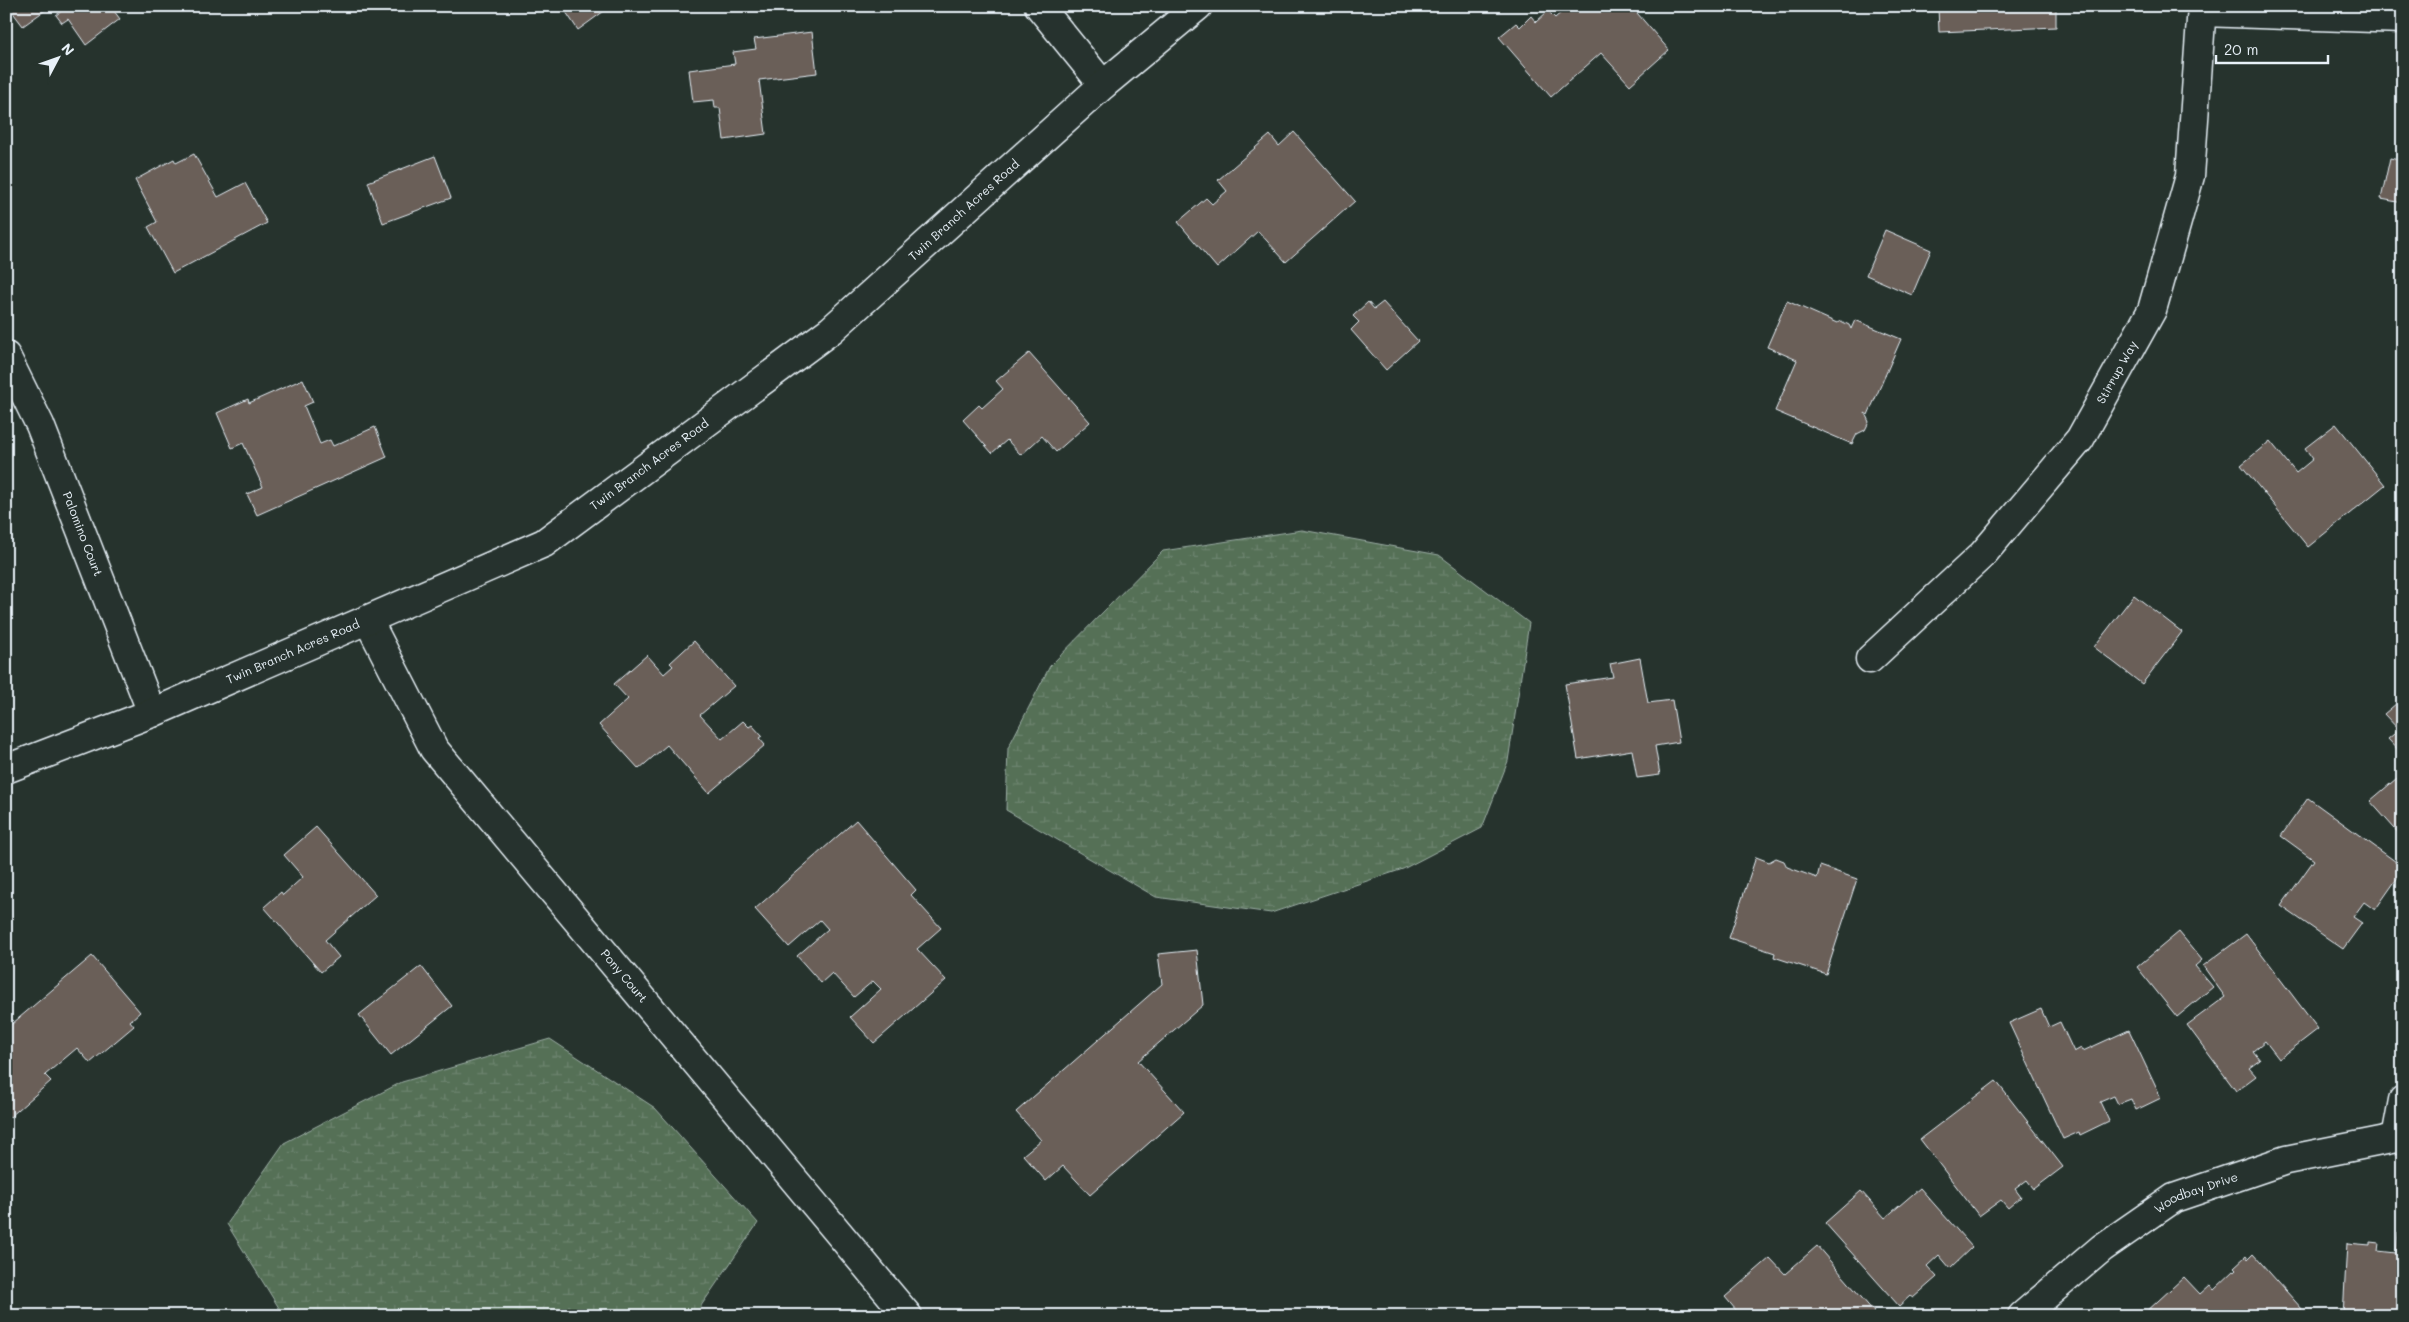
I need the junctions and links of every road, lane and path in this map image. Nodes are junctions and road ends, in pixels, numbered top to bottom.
1 (1039, 6) edge
2 (1198, 6) edge
3 (2202, 9) edge
4 (2403, 19) edge
5 (1103, 85) junction
6 (6, 356) edge
7 (368, 620) junction
8 (1870, 659) dead end
9 (152, 714) junction
10 (6, 769) edge
11 (2403, 1100) edge
12 (2400, 1139) edge
13 (908, 1316) edge
14 (2022, 1316) edge

1 - 5 street
2 - 5 street, Twin Branch Acres Road
3 - 4 street
3 - 8 street, Stirrup Way
5 - 7 street, Twin Branch Acres Road
6 - 9 street, Palomino Court
7 - 9 street, Twin Branch Acres Road
7 - 13 street, Pony Court
9 - 10 street, Twin Branch Acres Road
11 - 12 street
12 - 14 street, Woodbay Drive

